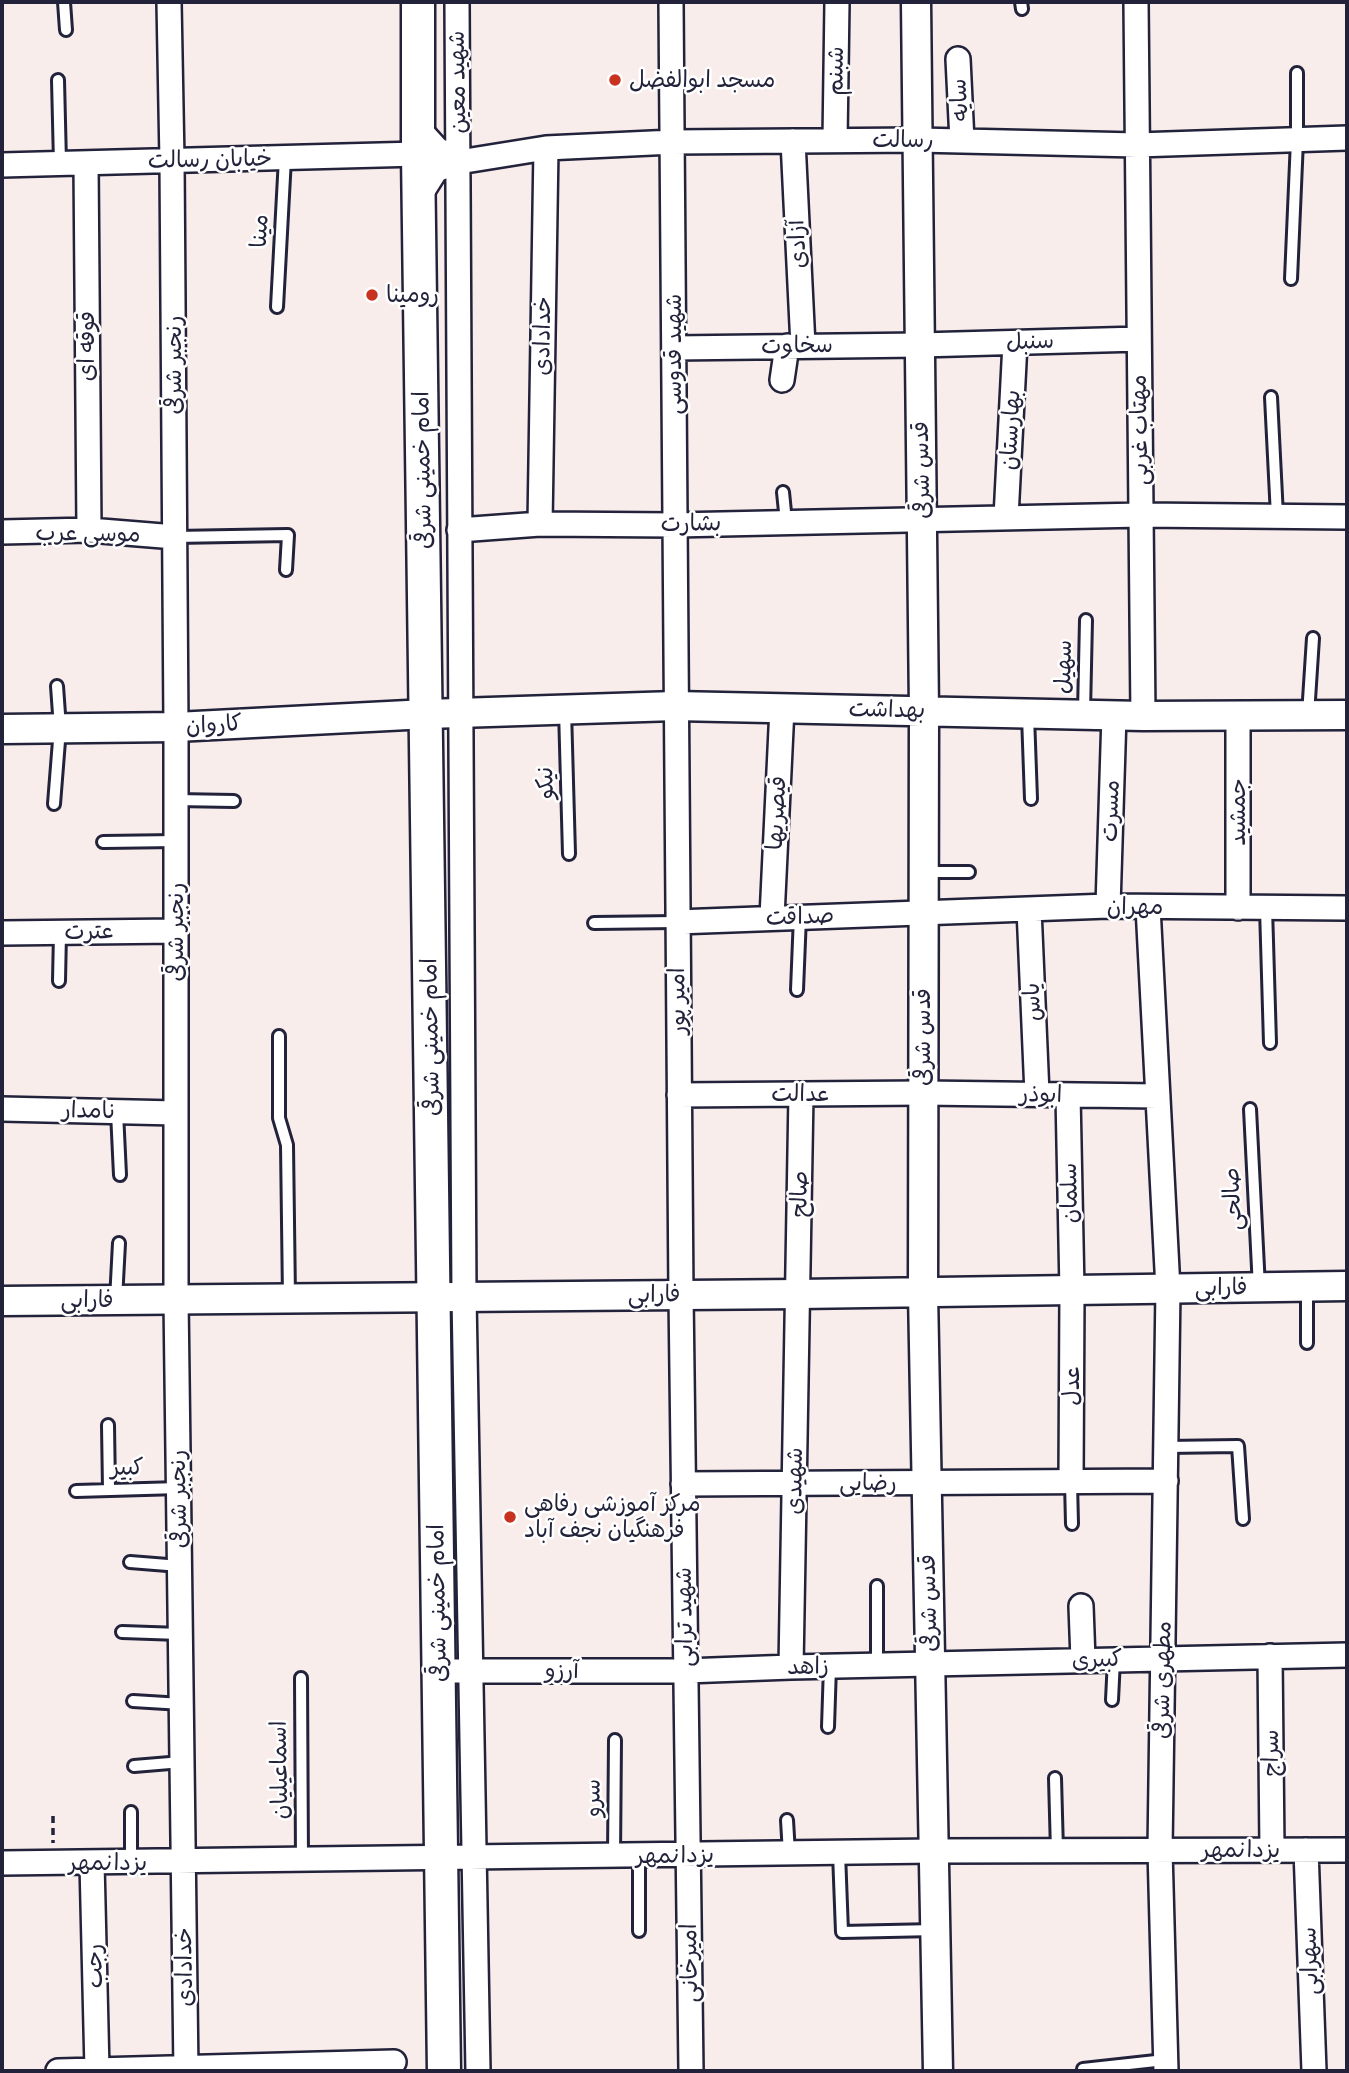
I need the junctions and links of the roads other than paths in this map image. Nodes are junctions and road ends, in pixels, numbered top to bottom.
1 (64, 2) edge
2 (169, 2) edge
3 (418, 2) edge
4 (457, 2) edge
5 (671, 2) edge
6 (837, 2) edge
7 (916, 2) edge
8 (1136, 2) edge
9 (66, 30) dead end
10 (958, 59) dead end
11 (1297, 73) dead end
12 (58, 80) dead end
13 (1347, 138) edge
14 (918, 140) junction
15 (1297, 140) junction
16 (418, 141) junction
17 (793, 141) junction
18 (835, 141) junction
19 (962, 141) junction
20 (673, 142) junction
21 (1137, 145) junction
22 (546, 148) junction
23 (285, 158) junction
24 (172, 161) junction
25 (459, 162) junction
26 (60, 163) junction
27 (86, 163) junction
28 (2, 165) edge
29 (419, 197) junction
30 (1291, 279) dead end
31 (277, 307) dead end
32 (1139, 339) junction
33 (1016, 342) junction
34 (920, 345) junction
35 (795, 346) junction
36 (674, 348) junction
37 (782, 380) dead end
38 (1271, 397) dead end
39 (783, 492) dead end
40 (1141, 515) junction
41 (1277, 516) junction
42 (1006, 517) junction
43 (1347, 517) edge
44 (922, 519) junction
45 (786, 522) junction
46 (540, 524) junction
47 (675, 525) junction
48 (89, 530) junction
49 (459, 530) junction
50 (2, 533) edge
51 (175, 537) junction
52 (286, 570) dead end
53 (1086, 620) dead end
54 (1313, 638) dead end
55 (57, 687) dead end
56 (675, 706) junction
57 (782, 708) junction
58 (565, 710) junction
59 (924, 711) junction
60 (460, 713) junction
61 (1028, 713) junction
62 (427, 714) junction
63 (1084, 714) junction
64 (1115, 715) junction
65 (1238, 715) junction
66 (1308, 715) junction
67 (1347, 715) edge
68 (1143, 716) junction
69 (176, 727) junction
70 (60, 728) junction
71 (2, 729) edge
72 (1031, 799) dead end
73 (176, 800) junction
74 (234, 801) dead end
75 (54, 804) dead end
76 (176, 841) junction
77 (103, 842) dead end
78 (569, 855) dead end
79 (924, 872) junction
80 (969, 872) dead end
81 (1108, 906) junction
82 (1149, 907) junction
83 (1238, 908) junction
84 (1266, 908) junction
85 (1347, 908) edge
86 (1029, 909) junction
87 (924, 913) junction
88 (800, 916) junction
89 (772, 917) junction
90 (677, 922) junction
91 (594, 923) dead end
92 (176, 931) junction
93 (2, 933) edge
94 (60, 933) junction
95 (59, 981) dead end
96 (797, 990) dead end
97 (279, 1036) dead end
98 (1270, 1044) dead end
99 (923, 1093) junction
100 (801, 1094) junction
101 (1037, 1094) junction
102 (679, 1095) junction
103 (1068, 1095) junction
104 (1158, 1096) junction
105 (2, 1109) edge
106 (1250, 1109) dead end
107 (117, 1112) junction
108 (176, 1113) junction
109 (120, 1175) dead end
110 (119, 1243) dead end
111 (1347, 1286) edge
112 (1307, 1287) junction
113 (1259, 1288) junction
114 (1168, 1289) junction
115 (1072, 1291) junction
116 (923, 1293) junction
117 (799, 1294) junction
118 (681, 1295) junction
119 (449, 1297) junction
120 (289, 1299) junction
121 (116, 1300) junction
122 (176, 1300) junction
123 (2, 1301) edge
124 (1307, 1343) dead end
125 (108, 1424) dead end
126 (1166, 1447) junction
127 (1166, 1481) junction
128 (795, 1482) junction
129 (1071, 1482) junction
130 (926, 1483) junction
131 (683, 1484) junction
132 (178, 1488) junction
133 (109, 1489) junction
134 (76, 1491) dead end
135 (1243, 1519) dead end
136 (1072, 1524) dead end
137 (130, 1562) dead end
138 (180, 1566) junction
139 (877, 1587) dead end
140 (1081, 1606) dead end
141 (122, 1632) dead end
142 (180, 1634) junction
143 (1347, 1655) edge
144 (1270, 1656) junction
145 (1163, 1658) junction
146 (1114, 1659) junction
147 (1083, 1660) junction
148 (930, 1665) junction
149 (830, 1666) junction
150 (877, 1666) junction
151 (791, 1667) junction
152 (439, 1671) junction
153 (470, 1671) junction
154 (686, 1671) junction
155 (301, 1678) dead end
156 (1112, 1700) dead end
157 (133, 1701) dead end
158 (181, 1704) junction
159 (828, 1727) dead end
160 (615, 1740) dead end
161 (182, 1762) junction
162 (134, 1766) dead end
163 (1055, 1778) dead end
164 (131, 1812) dead end
165 (788, 1820) dead end
166 (1160, 1850) junction
167 (1272, 1850) junction
168 (1307, 1850) junction
169 (1347, 1850) edge
170 (934, 1851) junction
171 (1057, 1851) junction
172 (839, 1853) junction
173 (789, 1854) junction
174 (639, 1856) junction
175 (689, 1856) junction
176 (614, 1857) junction
177 (473, 1858) junction
178 (441, 1859) junction
179 (302, 1861) junction
180 (184, 1862) junction
181 (2, 1863) edge
182 (92, 1863) junction
183 (131, 1863) junction
184 (639, 1930) dead end
185 (935, 1930) junction
186 (394, 2062) dead end
187 (1166, 2066) edge
188 (310, 2067) edge
189 (186, 2069) edge
190 (1083, 2069) dead end
191 (97, 2070) edge
192 (58, 2071) edge
193 (444, 2071) edge
194 (478, 2071) edge
195 (691, 2071) edge
196 (938, 2071) edge
197 (1314, 2071) edge

1 - 9 lane
2 - 24 street, رنجبر شرقی
3 - 16 main road, امام خمینی شرقی
4 - 25 street, شهید معین
5 - 20 street, شهید قدوسی
6 - 18 street, شبنم
7 - 14 street, قدس شرقی
8 - 21 street, مهتاب غربی
10 - 19 street, سایه
11 - 15 lane
12 - 26 lane
13 - 15 street, رسالت
14 - 18 street, رسالت
14 - 19 street, رسالت
14 - 34 street, قدس شرقی
15 - 21 street, رسالت
15 - 30 lane
16 - 23 street, خیابان رسالت
16 - 25 street
16 - 29 main road, امام خمینی شرقی
17 - 18 street, رسالت
17 - 20 street, رسالت
17 - 35 street, آزادی
19 - 21 street, رسالت
20 - 22 street, رسالت
20 - 36 street, شهید قدوسی
21 - 32 street, مهتاب غربی
22 - 25 street, رسالت
22 - 46 street, خدادادی
23 - 24 street, خیابان رسالت
23 - 31 lane, مینا
24 - 27 street, خیابان رسالت
24 - 51 street, رنجبر شرقی
25 - 29 street, رسالت
25 - 49 street, شهید معین
26 - 27 street, خیابان رسالت
26 - 28 street, خیابان رسالت
27 - 48 street, قوقه ای
29 - 62 main road, امام خمینی شرقی
32 - 33 street, سنبل
32 - 40 street, مهتاب غربی
33 - 34 street, سنبل
33 - 42 street, بهارستان
34 - 35 street, سخاوت
34 - 44 street, قدس شرقی
35 - 36 street, سخاوت
35 - 37 street, آزادی
36 - 47 street, شهید قدوسی
38 - 41 lane
39 - 45 lane
40 - 41 street
40 - 42 street
40 - 68 street, مهتاب غربی
41 - 43 street
42 - 44 street
44 - 45 street, بشارت
44 - 59 street, قدس شرقی
45 - 47 street, بشارت
46 - 47 street, بشارت
46 - 49 street, بشارت
47 - 56 street, شهید قدوسی
48 - 50 street, موسی عرب
48 - 51 street, موسی عرب
49 - 60 street, شهید معین
51 - 52 lane
51 - 69 street, رنجبر شرقی
53 - 63 lane, سهیل
54 - 66 lane
55 - 70 lane
56 - 57 street, بهداشت
56 - 58 street, بهداشت
56 - 90 street, امیر پور
57 - 59 street, بهداشت
57 - 89 street, قیصریها
58 - 60 street, بهداشت
58 - 78 lane, نیکو
59 - 61 street, بهداشت
59 - 79 street, قدس شرقی
60 - 62 street, بهداشت
60 - 119 street, شهید معین
61 - 63 street, بهداشت
61 - 72 lane
62 - 69 street, کاروان
62 - 119 main road, امام خمینی شرقی
63 - 64 street, بهداشت
64 - 68 street, بهداشت
64 - 81 street, مسرت
65 - 66 street, بهداشت
65 - 68 street, بهداشت
65 - 83 street, جمشید
66 - 67 street, بهداشت
69 - 70 street, کاروان
69 - 73 street, رنجبر شرقی
70 - 71 street, کاروان
70 - 75 lane
73 - 74 lane
73 - 76 street, رنجبر شرقی
76 - 77 lane
76 - 92 street, رنجبر شرقی
79 - 80 lane
79 - 87 street, قدس شرقی
81 - 82 street, مهران
81 - 86 street, مهران
82 - 83 street, مهران
82 - 104 street
83 - 84 street, مهران
84 - 85 street, مهران
84 - 98 lane
86 - 87 street, مهران
86 - 101 street, یاس
87 - 88 street, صداقت
87 - 99 street, قدس شرقی
88 - 89 street, صداقت
88 - 96 lane
89 - 90 street, صداقت
90 - 91 lane
90 - 102 street, امیر پور
92 - 94 street, عترت
92 - 108 street, رنجبر شرقی
93 - 94 street, عترت
94 - 95 lane
97 - 120 lane
99 - 100 street, عدالت
99 - 101 street, ابوذر
99 - 116 street, قدس شرقی
100 - 102 street, عدالت
100 - 117 street, صالح
101 - 103 street, ابوذر
102 - 118 street, امیر پور
103 - 104 street, ابوذر
103 - 115 street, سلمان
104 - 114 street
105 - 107 street, نامدار
106 - 113 lane, صالحی
107 - 108 street, نامدار
107 - 109 lane
108 - 122 street, رنجبر شرقی
110 - 121 lane
111 - 112 street, فارابی
112 - 113 street, فارابی
112 - 124 lane
113 - 114 street, فارابی
114 - 115 street, فارابی
114 - 126 street, مطهری شرقی
115 - 116 street, فارابی
115 - 129 street, عدل
116 - 117 street, فارابی
116 - 130 street, قدس شرقی
117 - 118 street, فارابی
117 - 128 street, شهیدی
118 - 119 street, فارابی
118 - 131 street, شهید ترابی
119 - 120 street, فارابی
119 - 152 main road, امام خمینی شرقی
119 - 153 street, شهید معین
120 - 122 street, فارابی
121 - 122 street, فارابی
121 - 123 street, فارابی
122 - 132 street, رنجبر شرقی
125 - 133 lane
126 - 127 street, مطهری شرقی
126 - 135 lane
127 - 129 street
127 - 145 street, مطهری شرقی
128 - 130 street, رضایی
128 - 131 street, رضایی
128 - 151 street, شهیدی
129 - 130 street
129 - 136 lane
130 - 148 street, قدس شرقی
131 - 154 street, شهید ترابی
132 - 133 lane, کبیر
132 - 138 street, رنجبر شرقی
133 - 134 lane, کبیر
137 - 138 lane
138 - 142 street, رنجبر شرقی
139 - 150 lane
140 - 147 street
141 - 142 lane
142 - 158 street, رنجبر شرقی
143 - 144 street, کبیری
144 - 145 street, کبیری
144 - 167 street, سراج
145 - 146 street, کبیری
145 - 166 street, مطهری شرقی
146 - 147 street, کبیری
146 - 156 lane
147 - 148 street, کبیری
148 - 150 street, زاهد
148 - 170 street, قدس شرقی
149 - 150 street, زاهد
149 - 151 street, زاهد
149 - 159 lane
151 - 154 street, زاهد
152 - 153 street, آرزو
152 - 178 main road, امام خمینی شرقی
153 - 154 street, آرزو
153 - 177 street, شهید معین
154 - 175 street, شهید ترابی
155 - 179 lane, اسماعیلیان
157 - 158 lane
158 - 161 street, رنجبر شرقی
160 - 176 lane, سرو
161 - 162 lane
161 - 180 street, رنجبر شرقی
163 - 171 lane
164 - 183 lane
165 - 173 lane
166 - 167 street, یزدانمهر
166 - 171 street, یزدانمهر
166 - 187 street, مطهری شرقی
167 - 168 street, یزدانمهر
168 - 169 street, یزدانمهر
168 - 197 street, سهرابی
170 - 171 street, یزدانمهر
170 - 172 street, یزدانمهر
170 - 185 street, قدس شرقی
172 - 173 street, یزدانمهر
172 - 185 lane
173 - 175 street, یزدانمهر
174 - 175 street, یزدانمهر
174 - 176 street, یزدانمهر
174 - 184 lane
175 - 195 street, امیرخانی
176 - 177 street, یزدانمهر
177 - 178 street, یزدانمهر
177 - 194 street, شهید معین
178 - 179 street, یزدانمهر
178 - 193 main road, امام خمینی شرقی
179 - 180 street, یزدانمهر
180 - 183 street, یزدانمهر
180 - 189 street, خدادادی
181 - 182 street, یزدانمهر
182 - 183 street, یزدانمهر
182 - 191 street, رجب
185 - 196 street, قدس شرقی
186 - 188 street
187 - 190 lane
188 - 189 street
189 - 191 street
191 - 192 street

